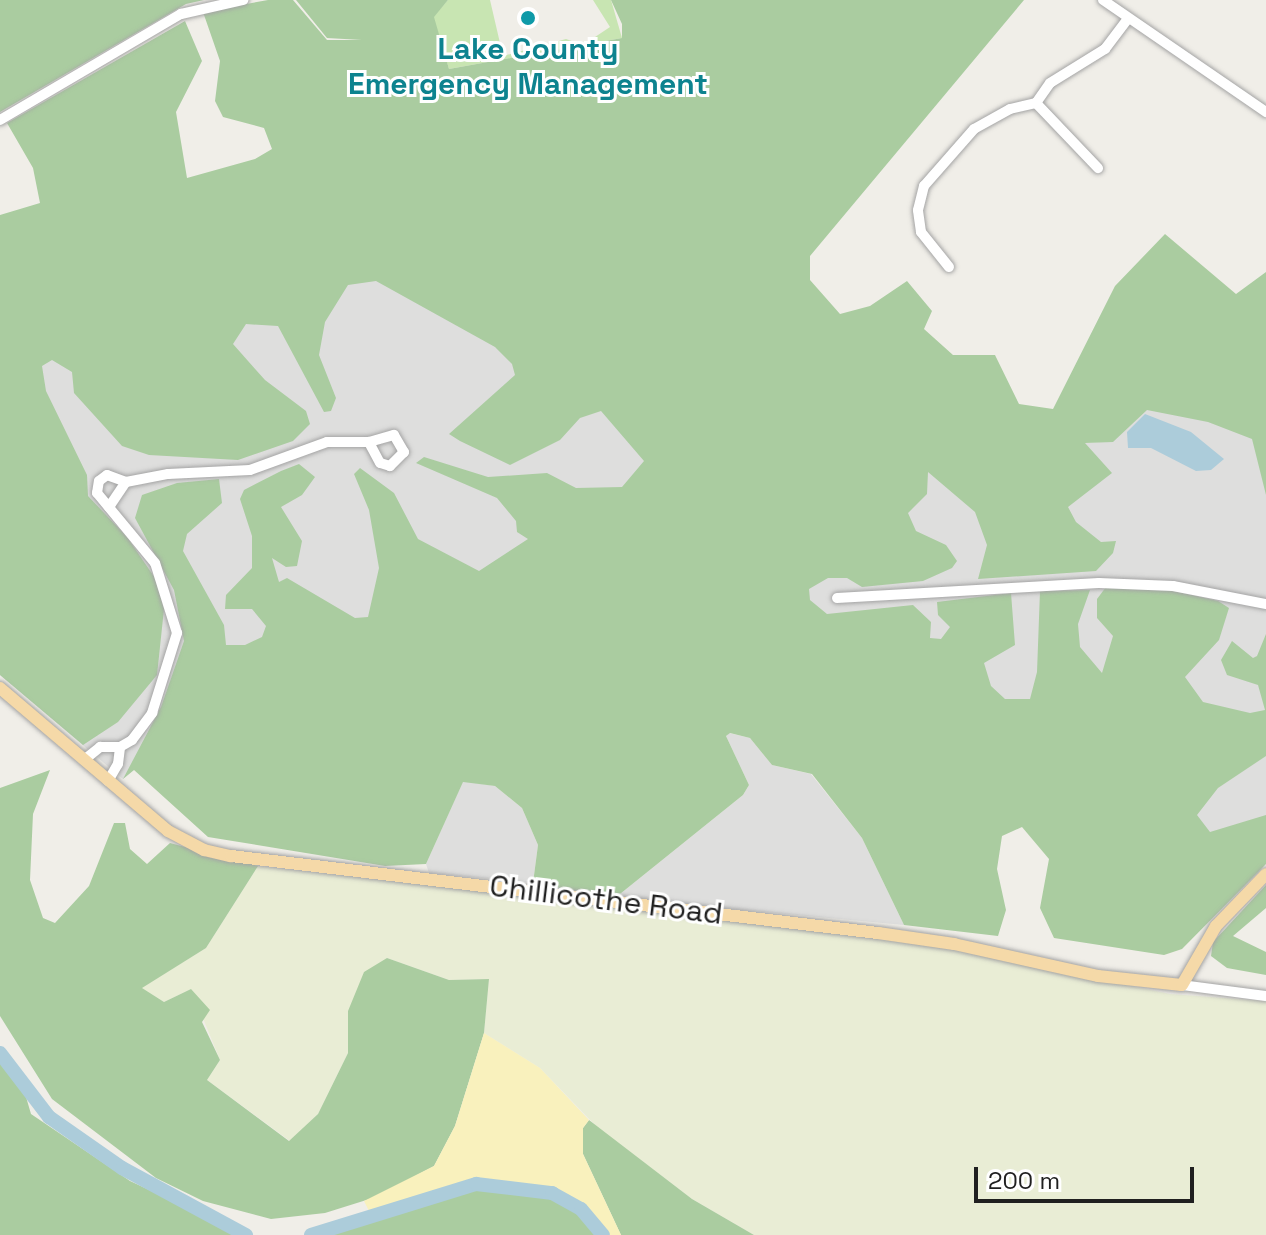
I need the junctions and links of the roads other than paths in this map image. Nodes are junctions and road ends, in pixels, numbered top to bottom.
1 (243, 0) edge
2 (1103, 0) edge
3 (1128, 19) junction
4 (1036, 103) junction
5 (1266, 112) edge
6 (0, 120) edge
7 (1098, 168) dead end
8 (949, 267) dead end
9 (369, 442) dead end
10 (126, 482) junction
11 (109, 507) junction
12 (837, 598) dead end
13 (1266, 604) edge
14 (0, 688) edge
15 (120, 747) junction
16 (84, 760) junction
17 (108, 781) junction
18 (1266, 874) edge
19 (1182, 985) junction
20 (1266, 996) edge

1 - 6 street
2 - 3 street
3 - 4 street
3 - 5 street
4 - 7 street
4 - 8 street
9 - 10 street
10 - 11 street
10 - 11 street
11 - 15 street
12 - 13 street
14 - 16 main road, Chillicothe Road
15 - 16 street
15 - 17 street
16 - 17 main road, Chillicothe Road
17 - 19 main road, Chillicothe Road
18 - 19 main road
19 - 20 street, Chillicothe Road

